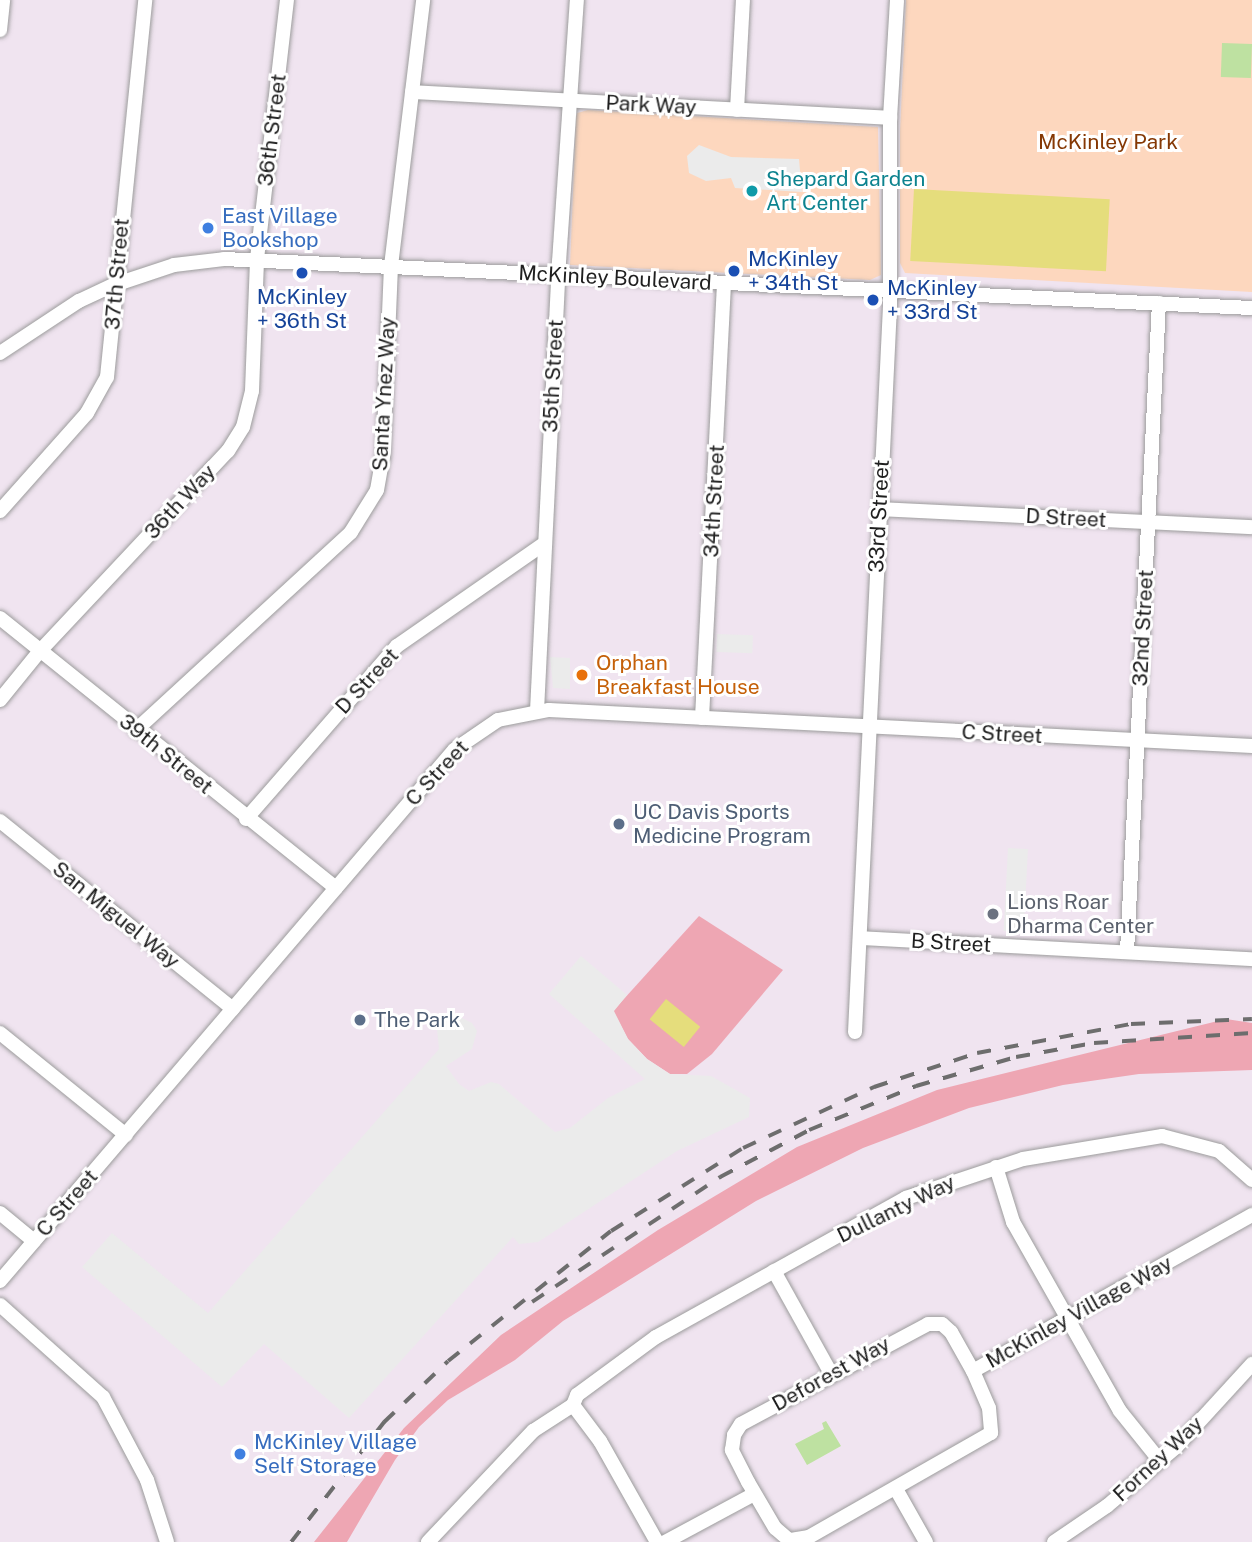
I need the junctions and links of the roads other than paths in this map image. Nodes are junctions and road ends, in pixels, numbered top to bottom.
1 (3, 0) edge
2 (145, 0) edge
3 (287, 0) edge
4 (423, 0) edge
5 (577, 0) edge
6 (743, 0) edge
7 (897, 0) edge
8 (0, 30) edge
9 (412, 92) junction
10 (568, 100) junction
11 (737, 110) junction
12 (890, 118) junction
13 (257, 260) junction
14 (391, 266) junction
15 (558, 276) junction
16 (724, 284) junction
17 (114, 285) junction
18 (891, 291) junction
19 (1159, 303) junction
20 (1252, 308) edge
21 (0, 353) edge
22 (880, 509) junction
23 (0, 511) edge
24 (1149, 522) junction
25 (1252, 527) edge
26 (544, 544) junction
27 (0, 618) edge
28 (39, 652) junction
29 (0, 700) edge
30 (537, 711) junction
31 (702, 718) junction
32 (870, 728) junction
33 (136, 730) junction
34 (1138, 740) junction
35 (1252, 746) edge
36 (246, 819) junction
37 (0, 821) edge
38 (336, 888) junction
39 (860, 938) junction
40 (1127, 952) junction
41 (1252, 959) edge
42 (233, 1009) junction
43 (855, 1032) dead end
44 (0, 1033) edge
45 (126, 1135) junction
46 (996, 1167) junction
47 (1252, 1180) edge
48 (0, 1213) edge
49 (1252, 1214) edge
50 (34, 1241) junction
51 (774, 1271) junction
52 (0, 1281) edge
53 (0, 1305) edge
54 (1068, 1317) junction
55 (1252, 1364) edge
56 (973, 1371) junction
57 (832, 1375) junction
58 (573, 1405) junction
59 (1160, 1461) junction
60 (896, 1489) junction
61 (754, 1494) junction
62 (167, 1542) edge
63 (428, 1542) edge
64 (657, 1542) edge
65 (665, 1542) edge
66 (926, 1542) edge
67 (1054, 1542) edge

1 - 8 street
2 - 17 street, 37th Street
3 - 13 street, 36th Street
4 - 9 street, Santa Ynez Way
5 - 10 street, 35th Street
6 - 11 street
7 - 12 street, 33rd Street
9 - 10 street, Park Way
9 - 14 street, Santa Ynez Way
10 - 11 street, Park Way
10 - 15 street, 35th Street
11 - 12 street, Park Way
12 - 18 street, 33rd Street
13 - 14 street, McKinley Boulevard
13 - 17 street, McKinley Boulevard
13 - 28 street, 36th Way
14 - 15 street, McKinley Boulevard
14 - 33 street, Santa Ynez Way
15 - 16 street, McKinley Boulevard
15 - 26 street, 35th Street
16 - 18 street, McKinley Boulevard
16 - 31 street, 34th Street
17 - 21 street, McKinley Boulevard
17 - 23 street, 37th Street
18 - 19 street, McKinley Boulevard
18 - 22 street, 33rd Street
19 - 20 street, McKinley Boulevard
19 - 24 street, 32nd Street
22 - 24 street, D Street
22 - 32 street, 33rd Street
24 - 25 street, D Street
24 - 34 street, 32nd Street
26 - 30 street, 35th Street
26 - 36 street, D Street
27 - 28 street, 39th Street
28 - 29 street, 36th Way
28 - 33 street, 39th Street
30 - 31 street, C Street
30 - 38 street, C Street
31 - 32 street, C Street
32 - 34 street, C Street
32 - 39 street, 33rd Street
33 - 36 street, 39th Street
34 - 35 street, C Street
34 - 40 street, 32nd Street
36 - 38 street, 39th Street
37 - 42 street, San Miguel Way
38 - 42 street, C Street
39 - 40 street, B Street
39 - 43 street, 33rd Street
40 - 41 street, B Street
42 - 45 street, C Street
44 - 45 street
45 - 50 street, C Street
46 - 47 street, Dullanty Way
46 - 51 street, Dullanty Way
46 - 54 street
48 - 50 street
49 - 54 street, McKinley Village Way
50 - 52 street, C Street
51 - 57 street
51 - 58 street, Dullanty Way
53 - 62 street
54 - 56 street, McKinley Village Way
54 - 59 street
55 - 59 street, Forney Way
56 - 57 street, Deforest Way
56 - 60 street, McKinley Village Way
57 - 61 street, Deforest Way
58 - 63 street, Dullanty Way
58 - 64 street
59 - 67 street, Forney Way
60 - 61 street, McKinley Village Way
60 - 66 street
61 - 65 street

